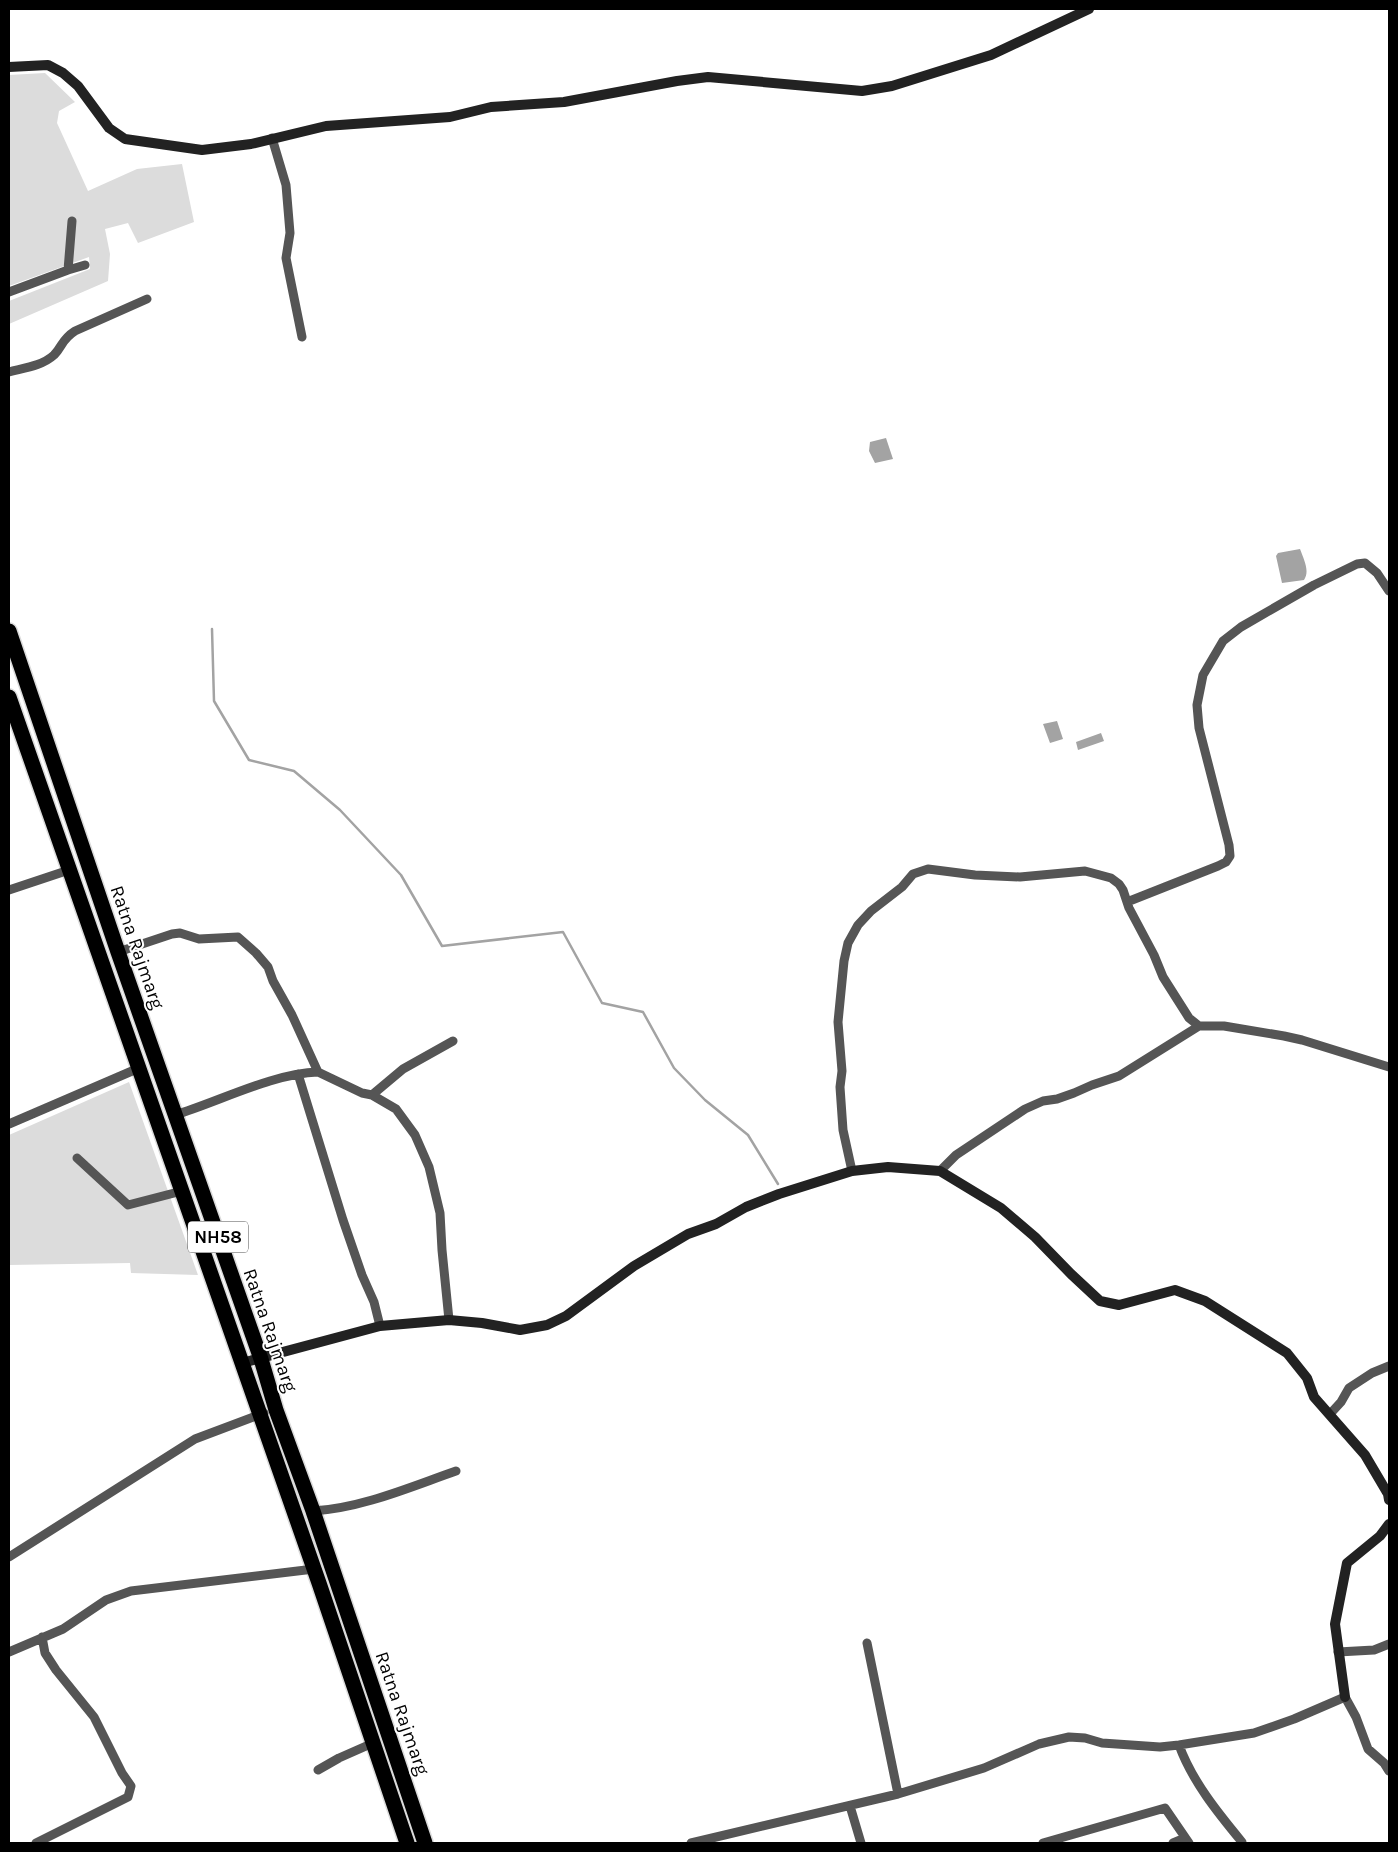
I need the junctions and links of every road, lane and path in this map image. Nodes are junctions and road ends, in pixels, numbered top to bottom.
1 (1089, 9) edge
2 (9, 67) edge
3 (272, 138) junction
4 (72, 221) dead end
5 (85, 265) dead end
6 (68, 270) junction
7 (9, 292) edge
8 (147, 299) dead end
9 (302, 337) dead end
10 (9, 372) edge
11 (1389, 591) edge
12 (9, 631) edge
13 (9, 697) edge
14 (69, 870) junction
15 (9, 890) edge
16 (1127, 902) junction
17 (118, 952) junction
18 (1199, 1026) junction
19 (453, 1041) dead end
20 (139, 1068) junction
21 (1389, 1068) edge
22 (318, 1072) junction
23 (298, 1074) junction
24 (372, 1095) junction
25 (175, 1115) junction
26 (9, 1124) edge
27 (77, 1158) dead end
28 (940, 1171) junction
29 (852, 1172) junction
30 (182, 1191) junction
31 (449, 1320) junction
32 (380, 1326) junction
33 (261, 1359) junction
34 (242, 1363) junction
35 (1389, 1366) edge
36 (276, 1410) junction
37 (260, 1414) junction
38 (1330, 1414) junction
39 (456, 1471) dead end
40 (1389, 1500) edge
41 (313, 1511) junction
42 (1389, 1524) edge
43 (9, 1557) edge
44 (314, 1569) junction
45 (42, 1637) junction
46 (867, 1643) dead end
47 (1389, 1644) edge
48 (9, 1652) edge
49 (1338, 1652) junction
50 (1345, 1697) junction
51 (373, 1743) junction
52 (1179, 1745) junction
53 (318, 1770) dead end
54 (1389, 1771) edge
55 (898, 1794) junction
56 (850, 1806) junction
57 (1187, 1841) edge
58 (1242, 1842) dead end
59 (36, 1843) edge
60 (407, 1843) edge
61 (426, 1843) edge
62 (691, 1843) edge
63 (860, 1843) edge
64 (1043, 1843) edge
65 (1173, 1843) edge

1 - 3 street
2 - 3 street
3 - 9 street
4 - 6 street
5 - 6 street
6 - 7 street
8 - 10 street
11 - 16 street
12 - 17 highway, Ratna Rajmarg / NH58
13 - 14 highway, Ratna Rajmarg / NH58
14 - 15 street
14 - 20 highway, Ratna Rajmarg / NH58
16 - 18 street
16 - 29 street
17 - 22 street
17 - 25 highway, Ratna Rajmarg / NH58
18 - 21 street
18 - 28 street
19 - 24 street
20 - 26 street
20 - 30 highway, Ratna Rajmarg / NH58
22 - 23 street
22 - 24 street
23 - 25 street
23 - 32 street
24 - 31 street
25 - 33 highway, Ratna Rajmarg / NH58
27 - 30 street
28 - 29 street
28 - 38 street
29 - 31 street
30 - 34 highway, Ratna Rajmarg / NH58
31 - 32 street
32 - 33 street
33 - 34 street
33 - 36 highway, Ratna Rajmarg / NH58
34 - 37 highway, Ratna Rajmarg / NH58
35 - 38 street
36 - 37 street
36 - 41 highway, Ratna Rajmarg / NH58
37 - 43 street
37 - 44 highway, Ratna Rajmarg / NH58
38 - 40 street
39 - 41 street
41 - 61 highway, Ratna Rajmarg / NH58
42 - 49 street
44 - 45 street
44 - 51 highway, Ratna Rajmarg / NH58
45 - 48 street
45 - 59 street
46 - 55 street
47 - 49 street
49 - 50 street
50 - 52 street
50 - 54 street
51 - 53 street
51 - 60 highway, Ratna Rajmarg / NH58
52 - 55 street
52 - 58 street
55 - 56 street
56 - 62 street
56 - 63 street
57 - 64 street
57 - 65 street

